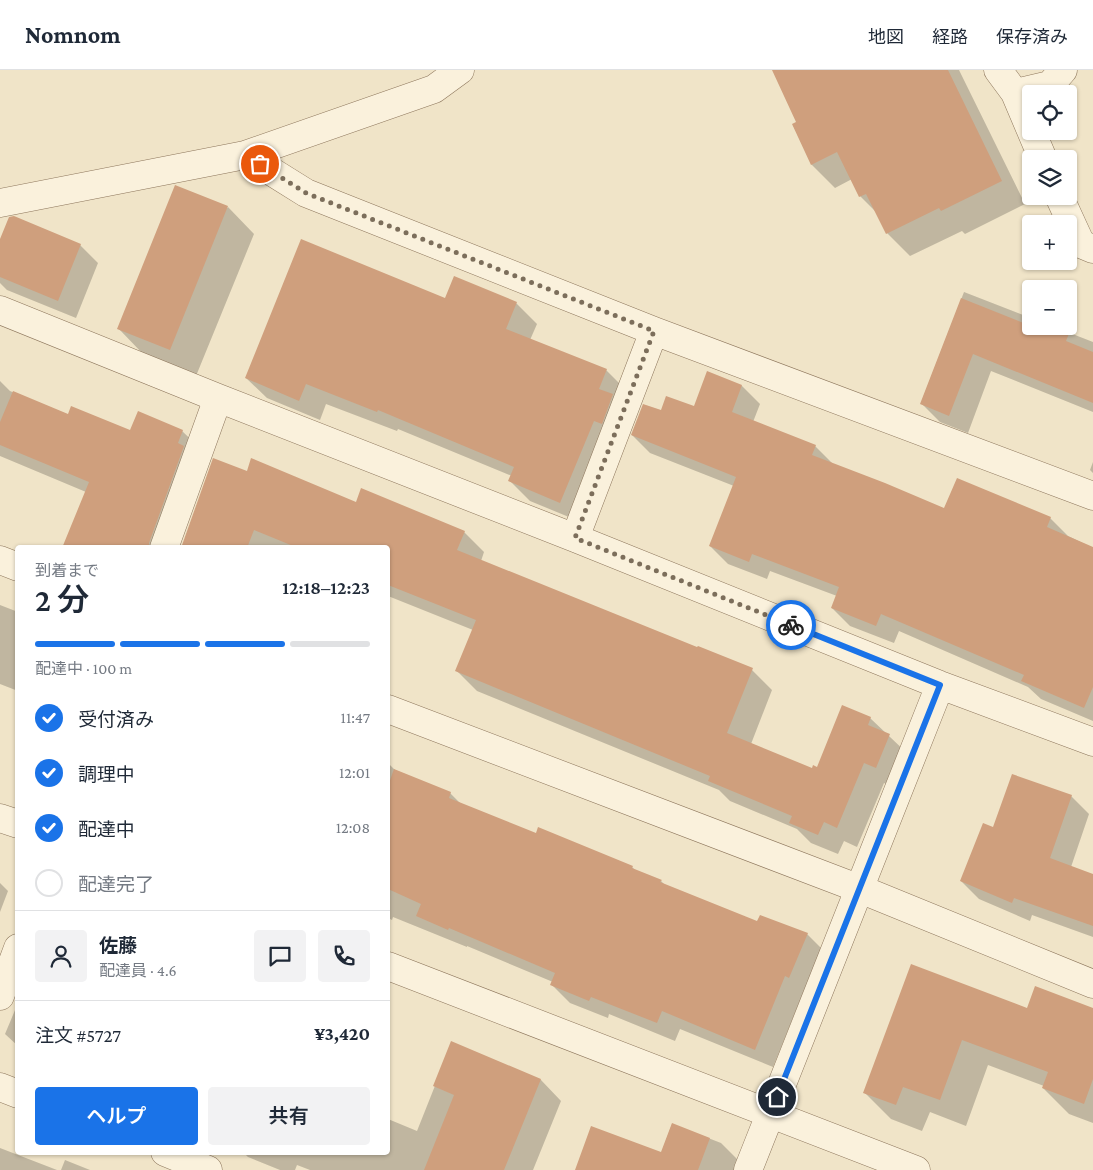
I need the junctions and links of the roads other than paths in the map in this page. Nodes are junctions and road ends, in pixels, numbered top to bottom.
1 (460, 70) edge
2 (998, 70) edge
3 (1063, 70) edge
4 (1015, 93) junction
5 (1039, 150) edge
6 (245, 155) junction
7 (0, 203) edge
8 (1063, 205) edge
9 (1093, 249) edge
10 (0, 310) edge
11 (654, 331) junction
12 (218, 398) junction
13 (1093, 496) edge
14 (575, 538) junction
15 (165, 545) edge
16 (0, 560) edge
17 (15, 566) edge
18 (940, 685) junction
19 (390, 710) edge
20 (1093, 742) edge
21 (0, 818) edge
22 (15, 823) edge
23 (860, 889) junction
24 (15, 956) edge
25 (390, 967) edge
26 (1093, 984) edge
27 (0, 996) edge
28 (0, 1087) edge
29 (15, 1093) edge
30 (770, 1114) junction
31 (172, 1155) edge
32 (208, 1170) edge
33 (748, 1170) edge
34 (916, 1170) edge

1 - 6 street
2 - 4 street
3 - 4 street
4 - 5 street
6 - 7 street
6 - 11 street
8 - 9 street
10 - 12 street
11 - 13 street
11 - 14 street
12 - 14 street
12 - 15 street
14 - 18 street
16 - 17 street
18 - 20 street
18 - 23 street
19 - 23 street
21 - 22 street
23 - 26 street
23 - 30 street
24 - 27 street
25 - 30 street
28 - 29 street
30 - 33 street
30 - 34 street
31 - 32 street

